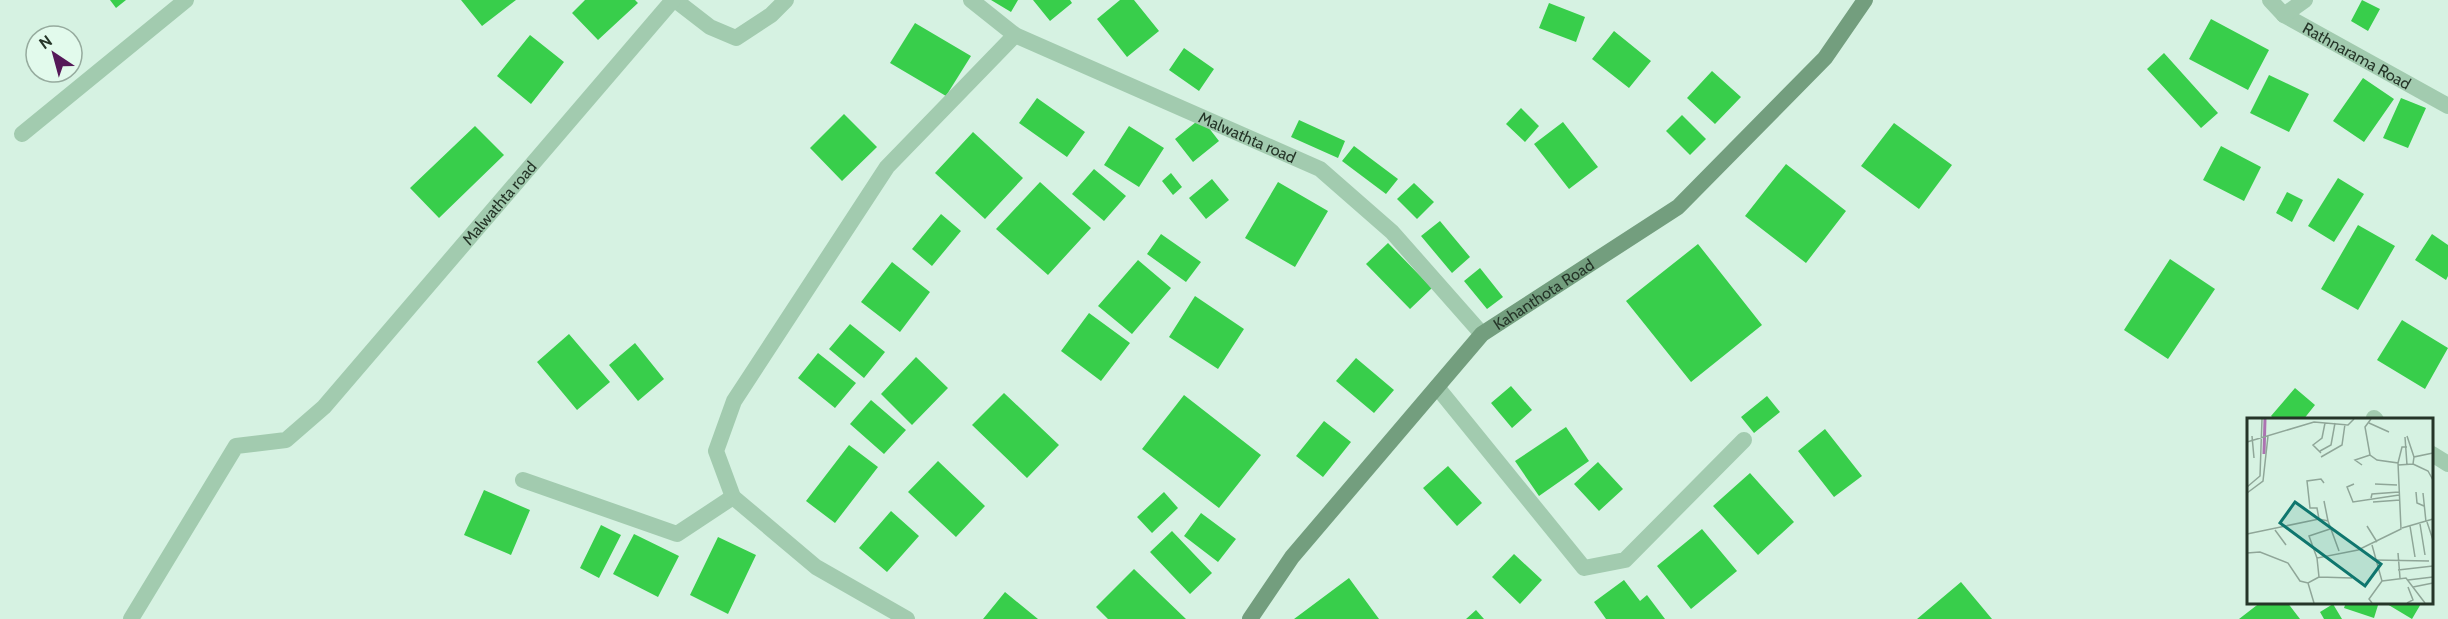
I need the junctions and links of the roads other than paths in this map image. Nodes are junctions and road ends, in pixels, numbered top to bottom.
1 (186, 0) edge
2 (674, 0) edge
3 (786, 0) edge
4 (971, 0) edge
5 (1866, 0) edge
6 (2270, 0) edge
7 (2305, 0) edge
8 (2284, 15) junction
9 (1015, 35) junction
10 (2448, 106) edge
11 (22, 134) dead end
12 (1482, 334) junction
13 (1437, 387) junction
14 (1744, 440) dead end
15 (2433, 455) edge
16 (2448, 464) edge
17 (523, 480) dead end
18 (733, 497) junction
19 (132, 619) edge
20 (907, 619) edge
21 (1250, 619) edge

1 - 11 street
2 - 3 street, Malwathta road
2 - 19 street, Malwathta road
4 - 9 street, Malwathta road
5 - 12 main road, Kahanthota Road
6 - 8 street, Rathnarama Road
7 - 8 street
8 - 10 street, Rathnarama Road
9 - 12 street, Malwathta road
9 - 18 street
12 - 13 main road, Kahanthota Road
13 - 14 street
13 - 21 main road, Kahanthota Road
15 - 16 street
17 - 18 street
18 - 20 street

